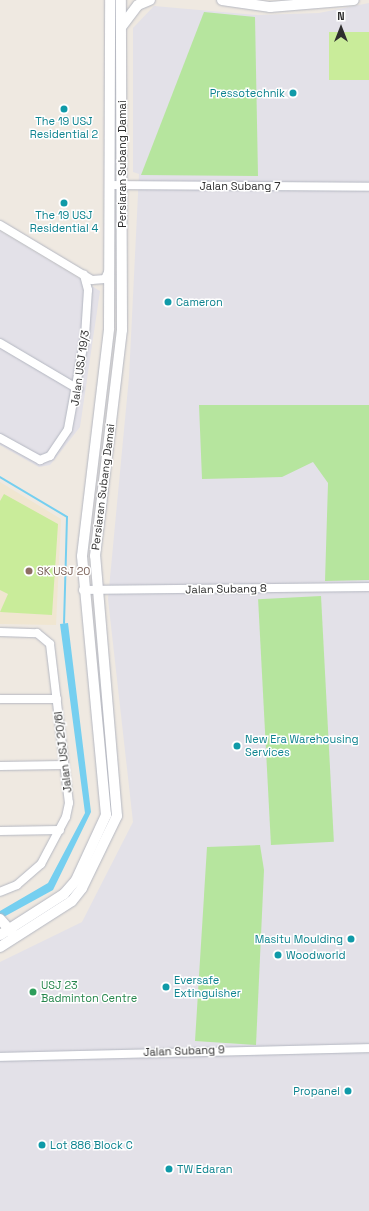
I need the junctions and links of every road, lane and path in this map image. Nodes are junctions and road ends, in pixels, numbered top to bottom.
1 (106, 0) edge
2 (110, 0) edge
3 (121, 0) edge
4 (150, 0) edge
5 (222, 0) edge
6 (354, 0) edge
7 (110, 19) junction
8 (122, 28) junction
9 (110, 185) junction
10 (123, 185) junction
11 (369, 187) edge
12 (0, 225) edge
13 (109, 267) junction
14 (84, 275) junction
15 (0, 343) edge
16 (78, 389) junction
17 (0, 438) edge
18 (369, 587) edge
19 (83, 590) junction
20 (96, 590) junction
21 (0, 632) edge
22 (0, 699) edge
23 (57, 699) junction
24 (64, 765) junction
25 (0, 766) edge
26 (60, 830) junction
27 (0, 831) edge
28 (0, 892) edge
29 (8, 928) edge
30 (0, 935) edge
31 (0, 947) edge
32 (369, 1048) edge
33 (0, 1057) edge

1 - 7 street
2 - 7 street, Persiaran Subang Damai
3 - 8 street, Persiaran Subang Damai
4 - 8 street
5 - 6 street
7 - 9 street, Persiaran Subang Damai
8 - 10 street, Persiaran Subang Damai
9 - 10 street, Jalan Subang 7
9 - 13 street, Persiaran Subang Damai
10 - 11 street, Jalan Subang 7
10 - 20 street, Persiaran Subang Damai
12 - 14 street
13 - 14 street
13 - 19 street, Persiaran Subang Damai
14 - 16 street, Jalan USJ 19/3
15 - 16 street
16 - 17 street, Jalan USJ 19/3
18 - 20 street, Jalan Subang 8
19 - 20 street, Jalan Subang 8
19 - 29 street, Persiaran Subang Damai
20 - 29 street, Persiaran Subang Damai
21 - 23 street, Jalan USJ 20/6I
22 - 23 street
23 - 24 street, Jalan USJ 20/6I
24 - 25 street
24 - 26 street, Jalan USJ 20/6I
26 - 27 street
26 - 28 street, Jalan USJ 20/6I
29 - 30 street, Persiaran Subang Damai
29 - 31 street, Persiaran Subang Damai
32 - 33 street, Jalan Subang 9

